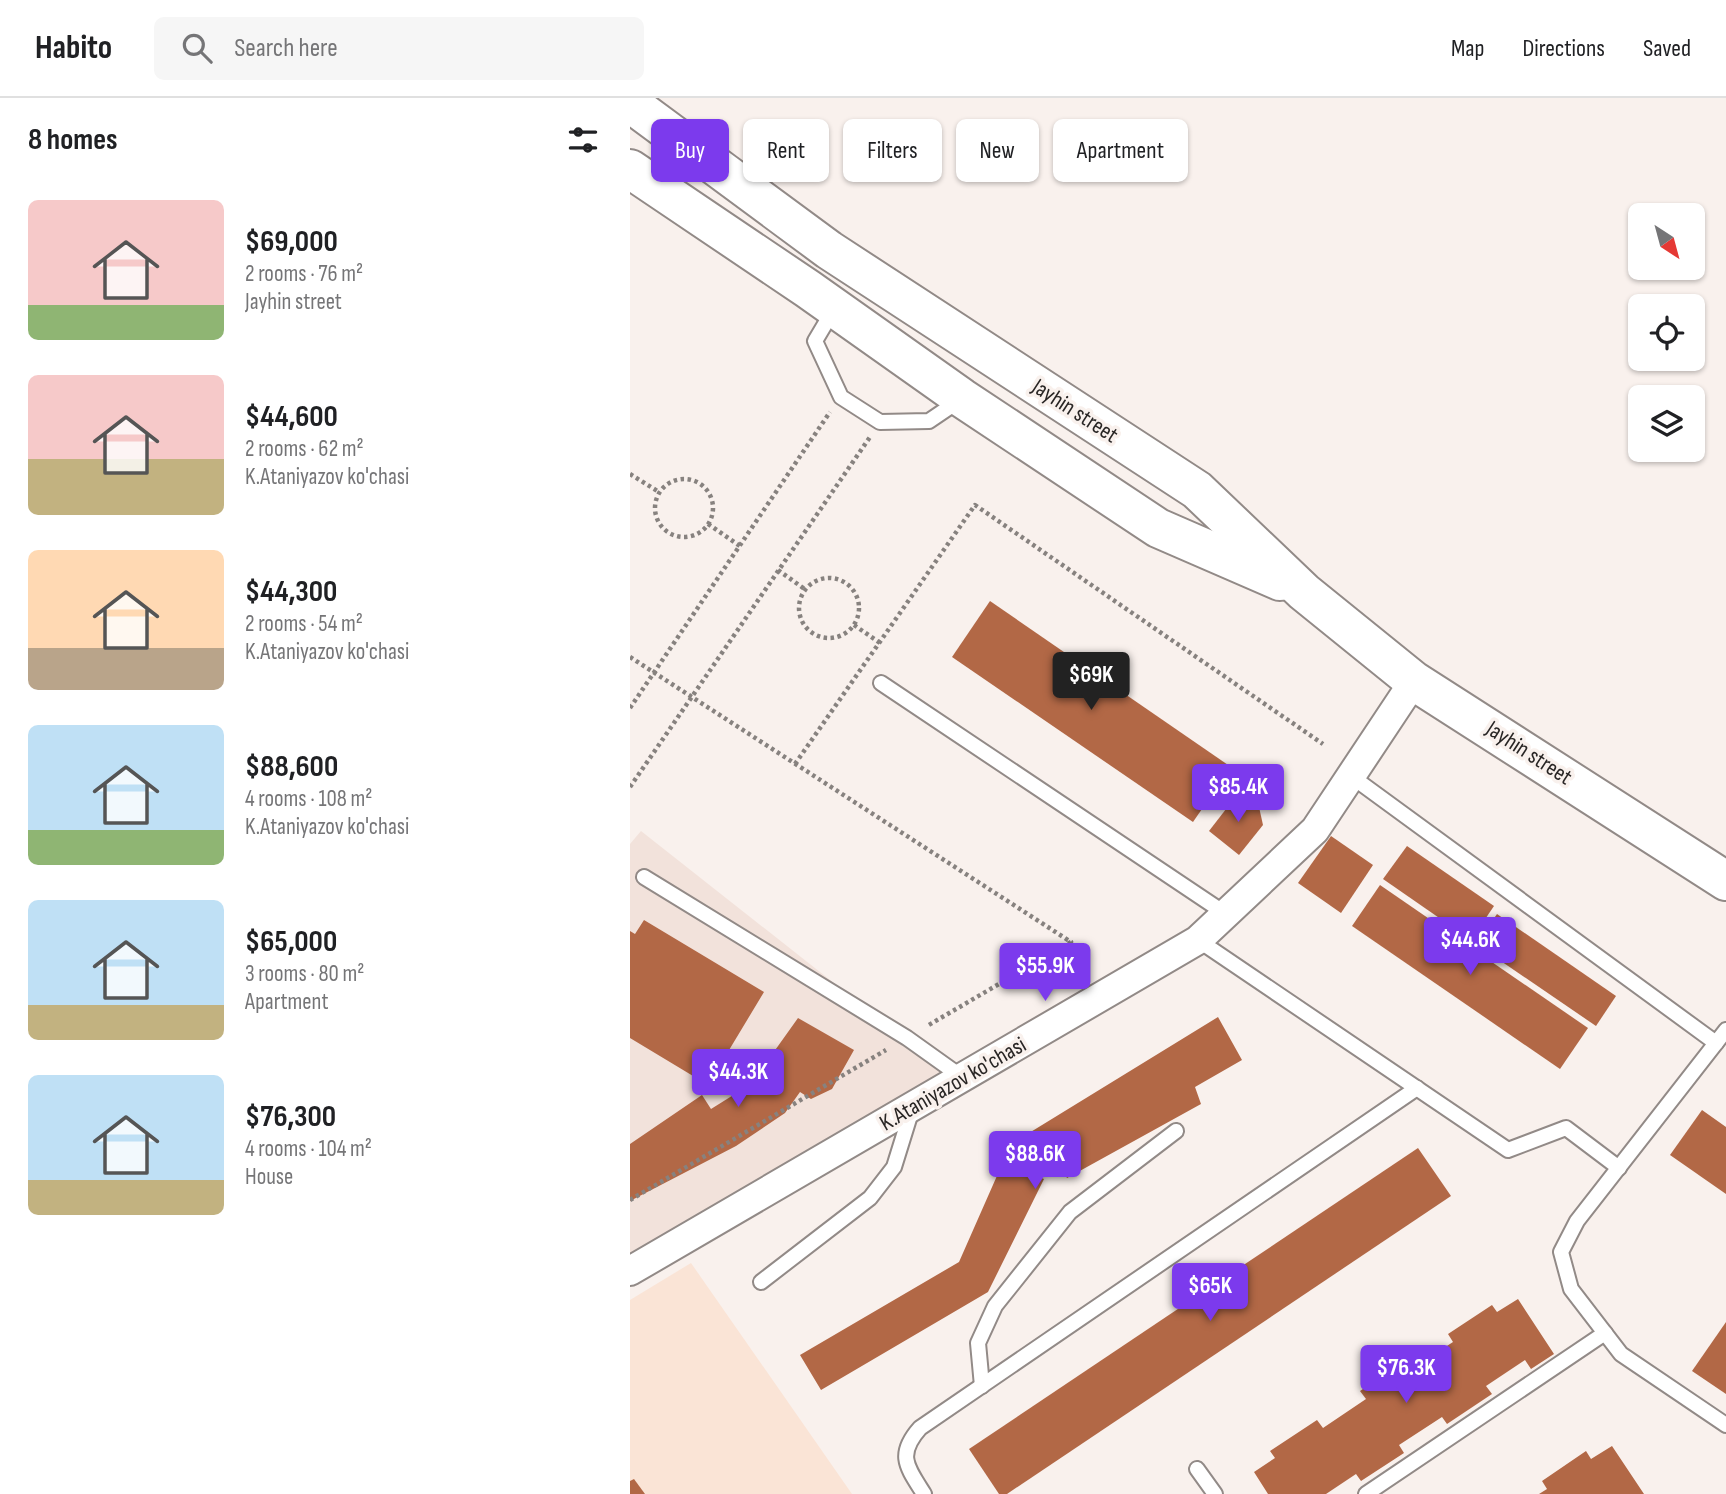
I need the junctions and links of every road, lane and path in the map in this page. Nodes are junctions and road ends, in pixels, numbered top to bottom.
1 (638, 109) edge
2 (630, 169) edge
3 (821, 298) junction
4 (841, 397) junction
5 (962, 398) junction
6 (880, 422) junction
7 (630, 474) edge
8 (659, 492) junction
9 (708, 524) junction
10 (740, 546) junction
11 (778, 570) junction
12 (806, 590) junction
13 (1304, 592) junction
14 (854, 625) junction
15 (880, 643) junction
16 (630, 657) edge
17 (654, 673) junction
18 (1414, 681) junction
19 (881, 683) dead end
20 (691, 697) junction
21 (630, 708) edge
22 (1323, 744) dead end
23 (795, 764) junction
24 (1351, 776) junction
25 (630, 787) edge
26 (644, 877) dead end
27 (1726, 881) edge
28 (1226, 914) junction
29 (1198, 940) junction
30 (1726, 1030) edge
31 (907, 1038) junction
32 (1716, 1043) junction
33 (963, 1078) junction
34 (1417, 1088) junction
35 (912, 1108) junction
36 (1176, 1131) dead end
37 (1619, 1168) junction
38 (630, 1200) edge
39 (630, 1271) edge
40 (761, 1282) dead end
41 (1605, 1333) junction
42 (982, 1386) junction
43 (1726, 1425) edge
44 (1197, 1469) dead end
45 (924, 1494) edge
46 (1214, 1494) edge
47 (1366, 1494) edge

1 - 13 main road, Jayhin street
2 - 3 main road, Jayhin street
3 - 4 lane
3 - 5 main road, Jayhin street
4 - 6 lane
4 - 10 path
5 - 6 lane
5 - 13 main road, Jayhin street
6 - 11 path
7 - 8 path
8 - 9 path
8 - 9 path
9 - 10 path
10 - 17 path
11 - 12 path
11 - 20 path
12 - 14 path
12 - 14 path
13 - 18 main road, Jayhin street
14 - 15 path
15 - 22 path
15 - 23 path
16 - 17 path
17 - 20 path
17 - 21 path
18 - 24 street, K.Ataniyazov ko'chasi
18 - 27 main road, Jayhin street
19 - 28 lane
20 - 23 path
20 - 25 path
23 - 31 path
24 - 28 street, K.Ataniyazov ko'chasi
24 - 32 lane
26 - 31 lane
28 - 29 street, K.Ataniyazov ko'chasi
29 - 33 street, K.Ataniyazov ko'chasi
29 - 34 lane
30 - 32 lane
31 - 33 lane
31 - 38 path
32 - 37 lane
33 - 35 street, K.Ataniyazov ko'chasi
34 - 37 lane
34 - 42 lane
35 - 39 street, K.Ataniyazov ko'chasi
35 - 40 lane
36 - 42 lane
37 - 41 lane
41 - 43 lane
41 - 47 lane
42 - 45 lane
44 - 46 lane

